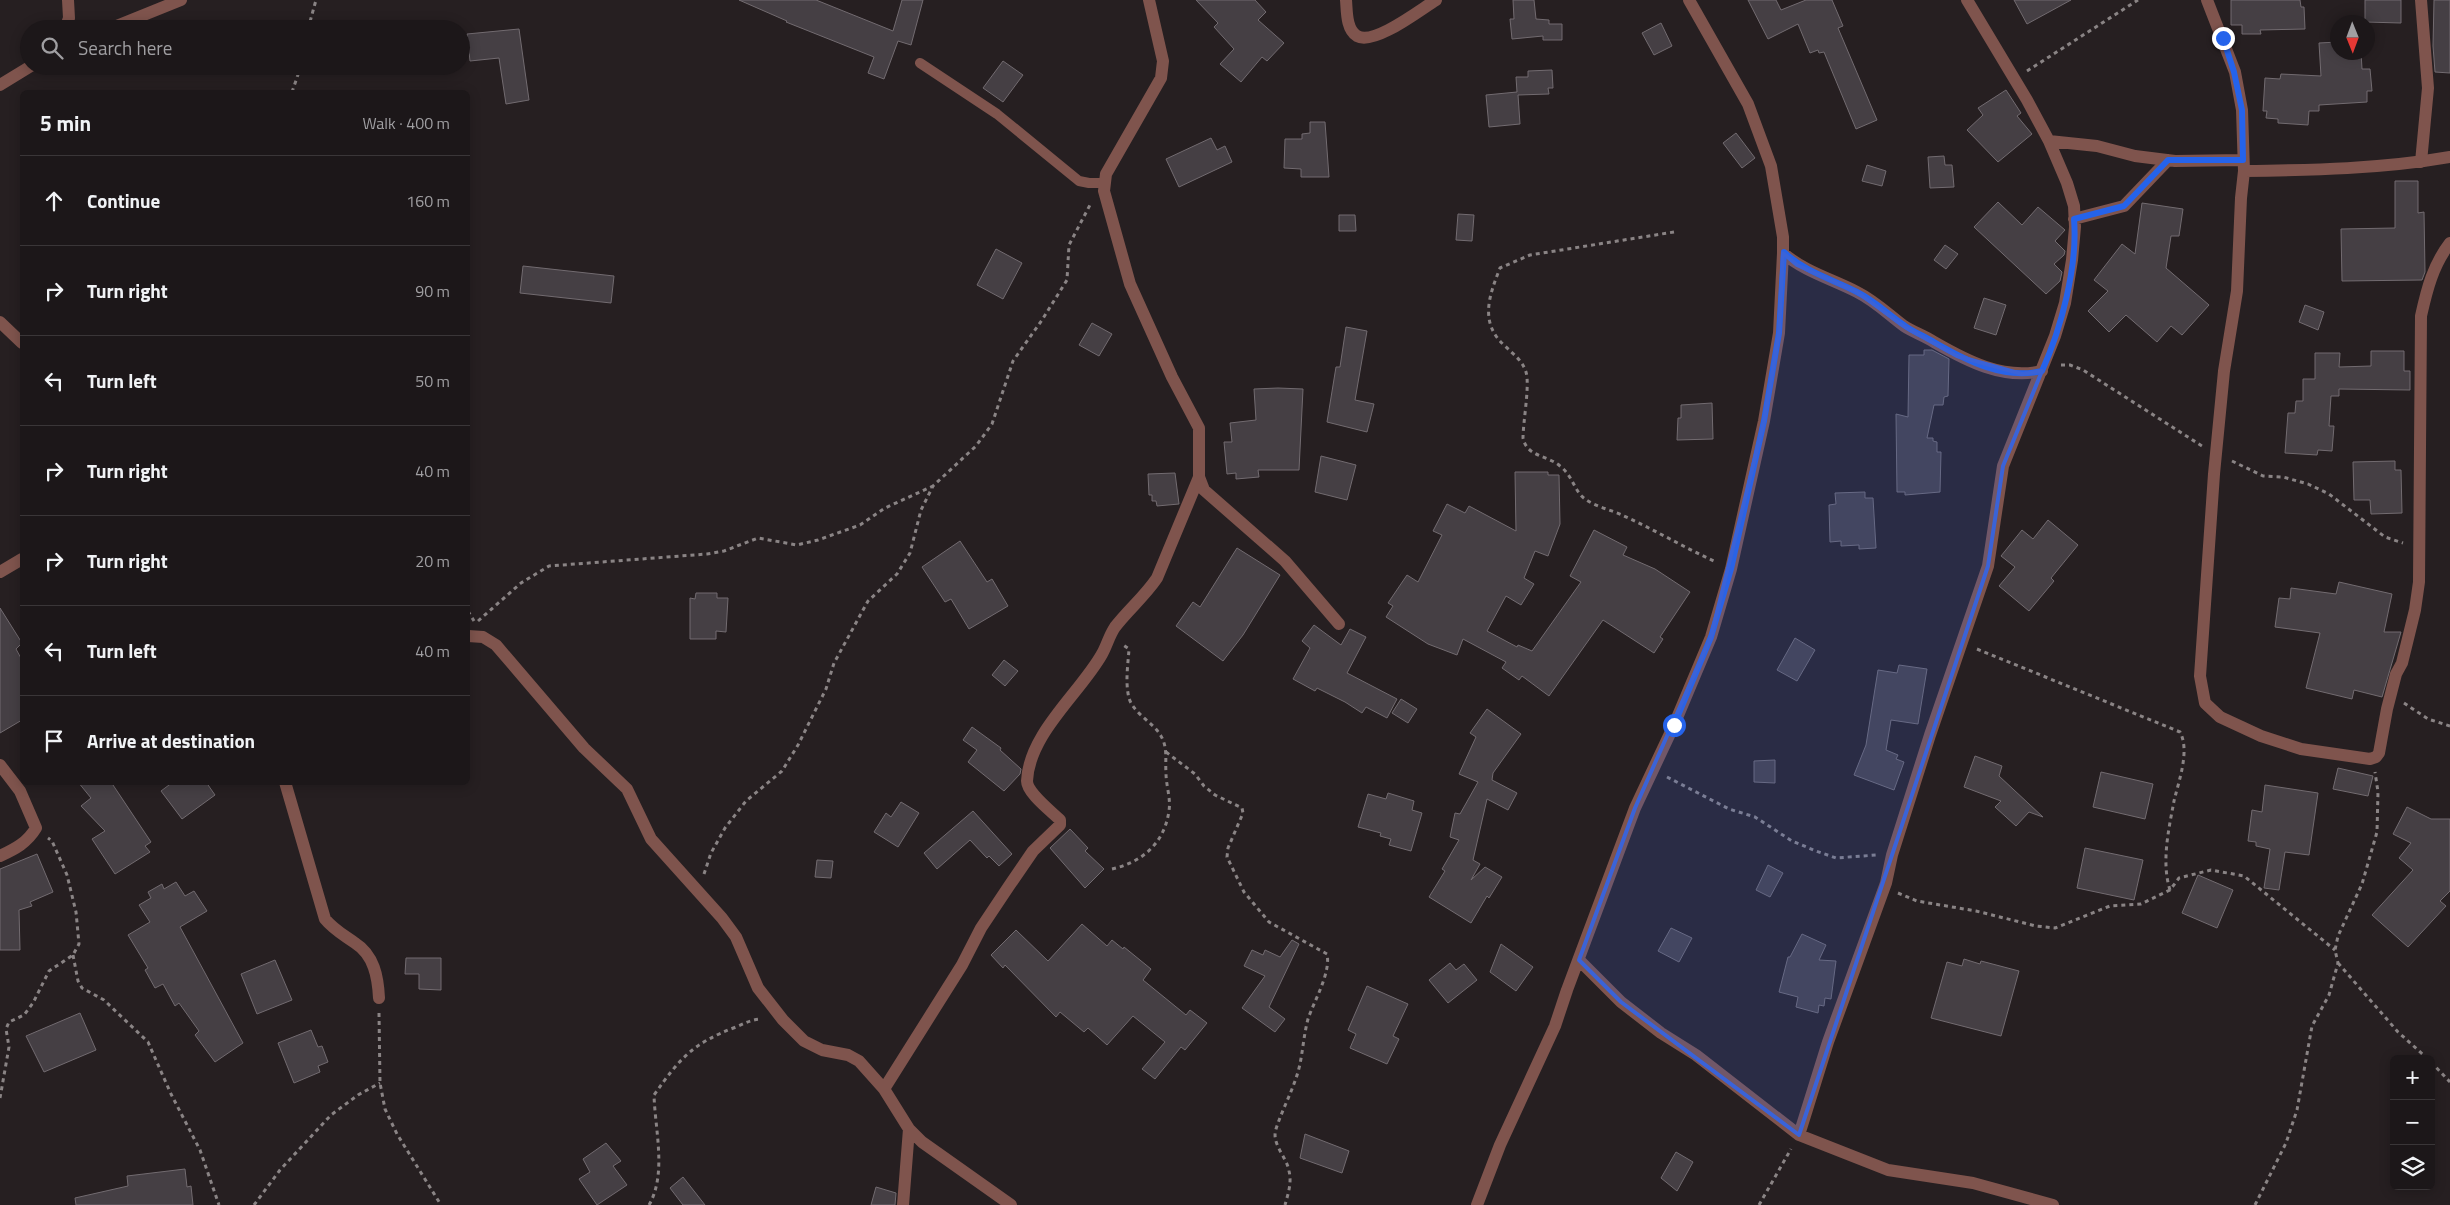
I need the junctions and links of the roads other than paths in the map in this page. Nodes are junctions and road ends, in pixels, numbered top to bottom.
1 (68, 0) edge
2 (181, 0) edge
3 (1149, 0) edge
4 (1346, 0) edge
5 (1436, 0) edge
6 (1689, 0) edge
7 (1967, 0) edge
8 (2208, 0) edge
9 (2421, 0) edge
10 (68, 20) edge
11 (131, 20) edge
12 (920, 63) dead end
13 (20, 73) edge
14 (0, 85) edge
15 (2049, 141) junction
16 (2450, 157) edge
17 (2168, 160) junction
18 (2421, 162) junction
19 (2244, 166) junction
20 (1104, 187) junction
21 (2074, 219) junction
22 (2450, 243) edge
23 (1784, 252) junction
24 (0, 322) edge
25 (20, 341) edge
26 (2042, 371) junction
27 (1199, 477) junction
28 (20, 560) edge
29 (0, 572) edge
30 (1338, 624) dead end
31 (470, 636) edge
32 (0, 765) edge
33 (286, 785) edge
34 (0, 856) edge
35 (1579, 960) junction
36 (379, 998) road end
37 (884, 1089) junction
38 (909, 1129) junction
39 (1799, 1135) junction
40 (903, 1205) edge
41 (1011, 1205) edge
42 (1477, 1205) edge
43 (2053, 1205) edge

1 - 10 street
2 - 11 street
3 - 20 street
4 - 5 street
6 - 23 street
7 - 15 street
8 - 19 street
9 - 18 street
12 - 20 lane
13 - 14 street
15 - 17 street
15 - 21 street
16 - 18 street
17 - 19 street
17 - 21 street
18 - 19 street
19 - 22 street
20 - 27 street
21 - 26 street
23 - 26 street
23 - 35 street
24 - 25 street
26 - 39 street
27 - 30 street
27 - 37 street
28 - 29 street
31 - 37 street
32 - 34 street
33 - 36 street
35 - 39 street
35 - 42 street
37 - 38 street
38 - 40 street
38 - 41 street
39 - 43 street

